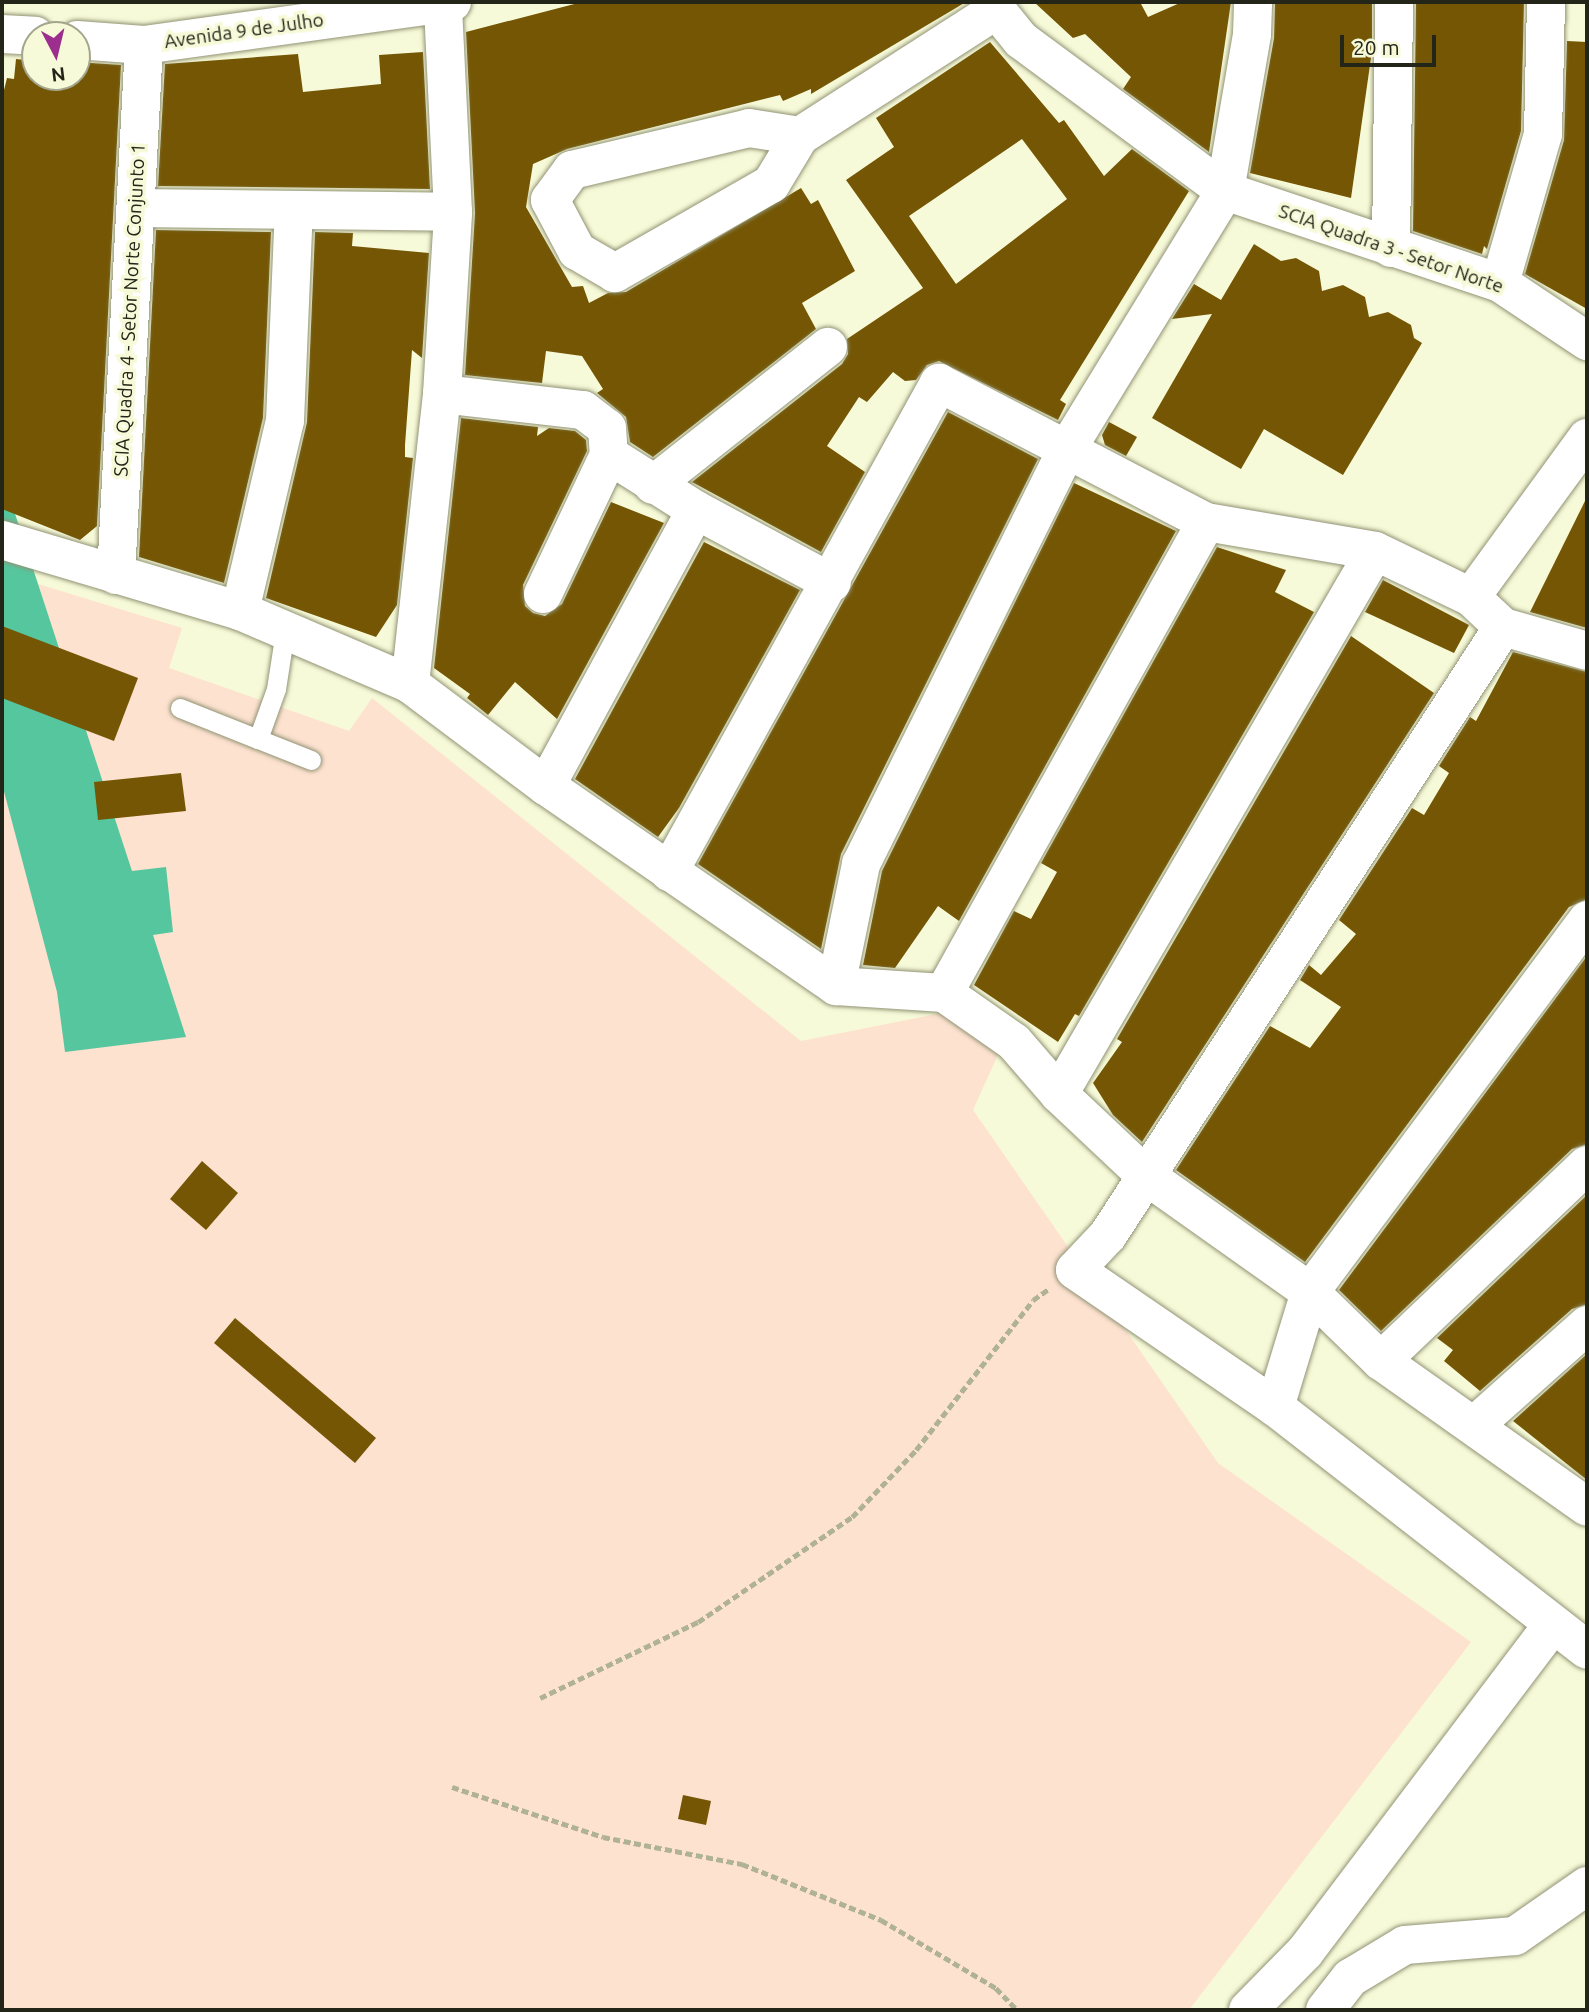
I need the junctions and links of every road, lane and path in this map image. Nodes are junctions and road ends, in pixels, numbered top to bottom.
1 (1252, 2) edge
2 (1394, 2) edge
3 (1546, 2) edge
4 (447, 3) edge
5 (993, 7) edge
6 (2, 34) edge
7 (21, 35) edge
8 (91, 41) edge
9 (144, 45) junction
10 (800, 136) junction
11 (1225, 191) junction
12 (136, 208) junction
13 (294, 210) junction
14 (453, 212) junction
15 (1391, 248) junction
16 (1500, 283) junction
17 (1587, 341) edge
18 (828, 346) dead end
19 (442, 394) junction
20 (1587, 439) edge
21 (1067, 449) junction
22 (609, 454) junction
23 (653, 485) junction
24 (696, 510) junction
25 (1206, 522) junction
26 (2, 540) edge
27 (1375, 551) junction
28 (116, 575) junction
29 (832, 583) junction
30 (543, 594) dead end
31 (1471, 597) junction
32 (240, 611) junction
33 (1503, 627) junction
34 (285, 631) junction
35 (1587, 651) edge
36 (410, 684) junction
37 (180, 708) dead end
38 (258, 739) junction
39 (311, 760) dead end
40 (546, 786) junction
41 (669, 872) junction
42 (1587, 920) edge
43 (836, 986) junction
44 (944, 993) junction
45 (1059, 1094) junction
46 (1587, 1165) edge
47 (1145, 1175) junction
48 (1075, 1270) junction
49 (1310, 1292) junction
50 (1587, 1325) edge
51 (1381, 1361) junction
52 (1275, 1407) junction
53 (1476, 1424) junction
54 (1587, 1507) edge
55 (1553, 1624) junction
56 (1587, 1650) edge
57 (540, 1698) dead end
58 (452, 1787) dead end
59 (1587, 1886) edge
60 (1305, 1952) junction
61 (1350, 1978) junction
62 (1017, 2010) edge
63 (1248, 2010) edge
64 (1325, 2010) edge

1 - 11 street
2 - 15 street
3 - 16 street
4 - 9 street, Avenida 9 de Julho
4 - 14 street
5 - 10 street
5 - 11 street, SCIA Quadra 3 - Setor Norte
6 - 7 street
8 - 9 street, Avenida 9 de Julho
9 - 12 street, SCIA Quadra 4 - Setor Norte Conjunto 1
10 - 10 street
11 - 15 street, SCIA Quadra 3 - Setor Norte
11 - 21 street
12 - 13 street
12 - 28 street, SCIA Quadra 4 - Setor Norte Conjunto 1
13 - 14 street
13 - 32 street
14 - 19 street
15 - 16 street, SCIA Quadra 3 - Setor Norte
16 - 17 street, SCIA Quadra 3 - Setor Norte
18 - 23 street
19 - 22 street
19 - 36 street
20 - 31 street
21 - 25 street
21 - 29 street
21 - 43 street
22 - 23 street
22 - 30 street
23 - 24 street
24 - 29 street
24 - 40 street
25 - 27 street
25 - 44 street
26 - 28 street
27 - 31 street
27 - 45 street
28 - 32 street
29 - 41 street
31 - 33 street
32 - 34 street
33 - 35 street
33 - 47 street
34 - 36 street
34 - 38 lane
36 - 40 street
37 - 38 lane
38 - 39 lane
40 - 41 street
41 - 43 street
42 - 49 street
43 - 44 street
44 - 45 street
45 - 47 street
46 - 51 street
47 - 48 street
47 - 49 street
48 - 52 street
48 - 57 path
49 - 51 street
49 - 52 street
50 - 53 street
51 - 53 street
52 - 55 street
53 - 54 street
55 - 56 street
55 - 60 street
58 - 62 path
59 - 61 street
60 - 61 street
60 - 63 street
61 - 64 street

